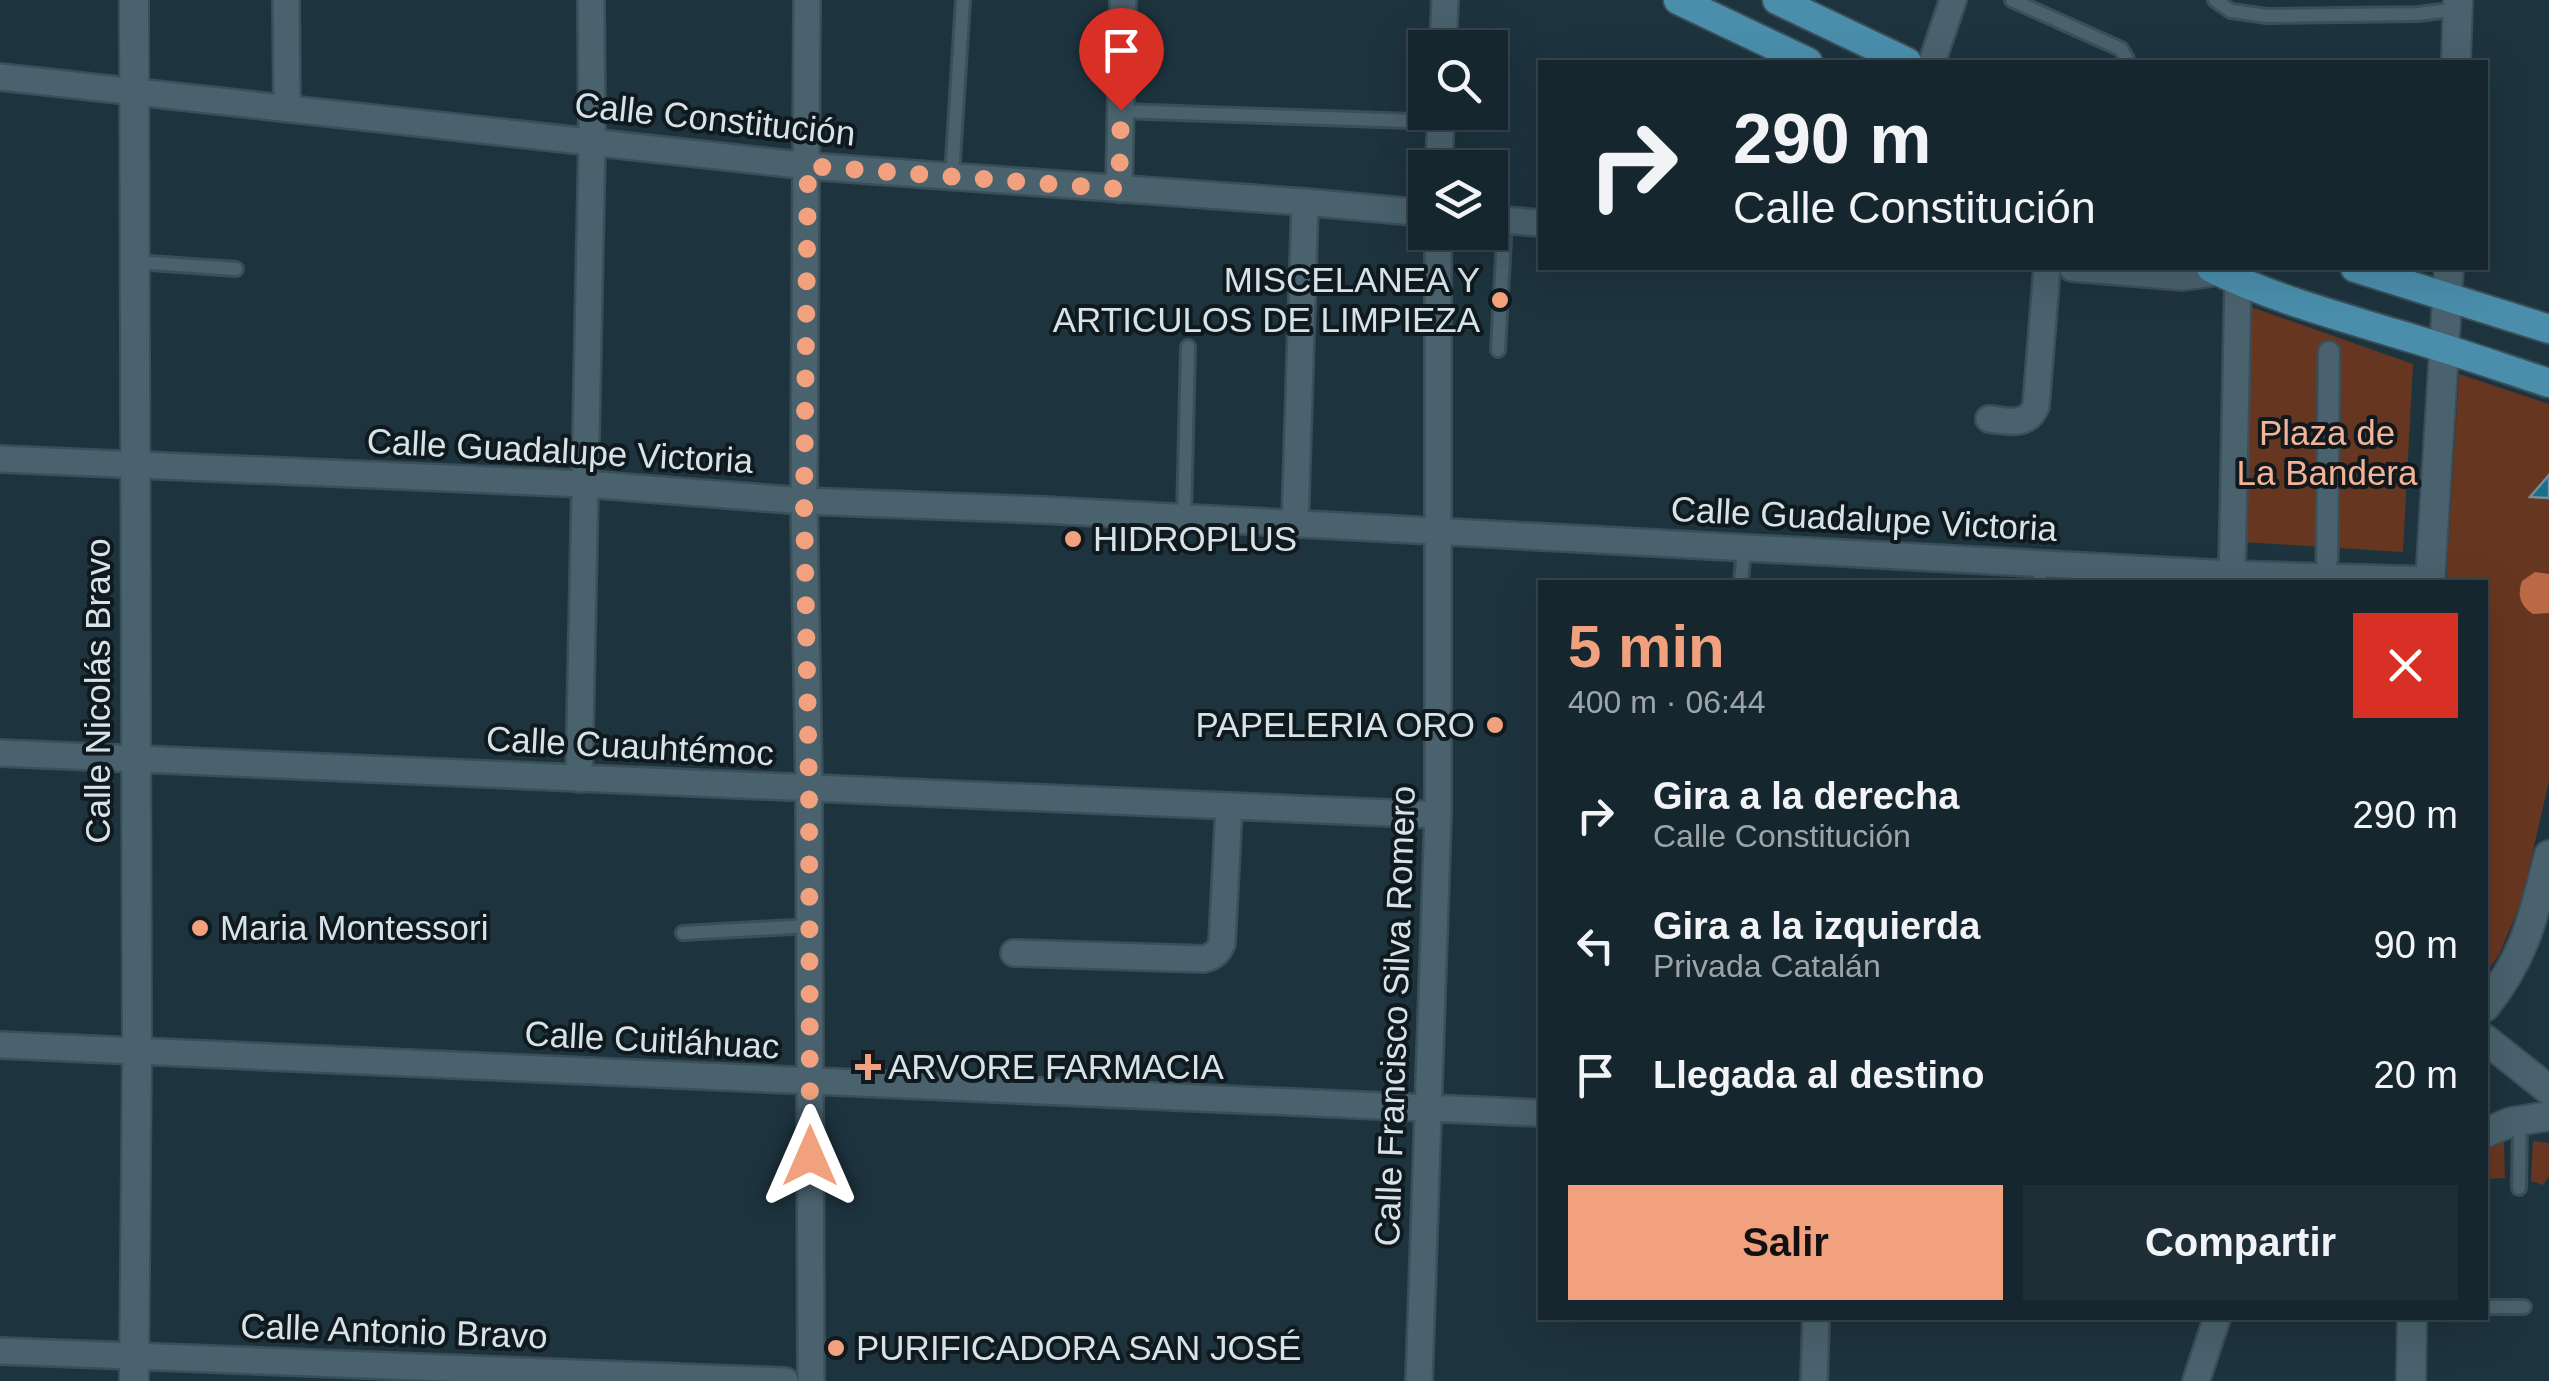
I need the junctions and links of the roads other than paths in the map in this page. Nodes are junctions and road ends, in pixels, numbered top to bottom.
1 (134, 0) edge
2 (286, 0) edge
3 (591, 0) edge
4 (807, 0) edge
5 (962, 0) edge
6 (1123, 0) edge
7 (1445, 0) edge
8 (1678, 0) edge
9 (1777, 0) edge
10 (1953, 0) edge
11 (2012, 0) edge
12 (2215, 0) edge
13 (2458, 5) edge
14 (1444, 30) edge
15 (1804, 60) edge
16 (1903, 60) edge
17 (1933, 60) edge
18 (2127, 60) edge
19 (2456, 60) edge
20 (0, 77) edge
21 (136, 92) junction
22 (286, 108) junction
23 (1121, 110) junction
24 (1408, 116) edge
25 (592, 142) junction
26 (808, 166) junction
27 (952, 176) junction
28 (1119, 189) junction
29 (1305, 202) junction
30 (1408, 211) edge
31 (1508, 220) edge
32 (1538, 223) edge
33 (1438, 250) edge
34 (1498, 250) edge
35 (136, 262) junction
36 (236, 269) dead end
37 (2047, 270) edge
38 (2097, 270) edge
39 (2361, 270) edge
40 (2448, 270) edge
41 (2223, 274) edge
42 (2447, 297) junction
43 (2549, 329) edge
44 (1188, 347) dead end
45 (2446, 348) junction
46 (1498, 350) dead end
47 (2329, 352) dead end
48 (2549, 383) edge
49 (1989, 419) dead end
50 (0, 459) edge
51 (136, 465) junction
52 (585, 484) junction
53 (804, 501) junction
54 (1184, 518) junction
55 (1296, 524) junction
56 (1437, 532) junction
57 (1744, 547) junction
58 (2327, 560) dead end
59 (2040, 572) edge
60 (2232, 574) junction
61 (1741, 580) edge
62 (2402, 580) edge
63 (2430, 580) edge
64 (0, 753) edge
65 (135, 759) junction
66 (579, 779) junction
67 (809, 789) junction
68 (1229, 806) junction
69 (1438, 815) junction
70 (2549, 855) edge
71 (810, 926) junction
72 (684, 933) dead end
73 (1014, 953) dead end
74 (2488, 1003) edge
75 (2488, 1041) edge
76 (0, 1046) edge
77 (137, 1052) junction
78 (810, 1082) junction
79 (2549, 1090) edge
80 (1428, 1106) junction
81 (1538, 1112) edge
82 (2549, 1116) edge
83 (2520, 1120) junction
84 (2488, 1132) edge
85 (2518, 1188) dead end
86 (2524, 1306) dead end
87 (2488, 1307) edge
88 (1816, 1320) edge
89 (2217, 1320) edge
90 (2412, 1320) edge
91 (0, 1351) edge
92 (134, 1369) edge
93 (785, 1381) edge
94 (811, 1381) edge
95 (1419, 1381) edge
96 (1814, 1381) edge
97 (2196, 1381) edge
98 (2411, 1381) edge

1 - 21 street, Calle Nicolás Bravo
2 - 22 street
3 - 25 street
4 - 26 street
5 - 27 lane
6 - 23 street
7 - 14 street
8 - 15 main road
9 - 16 main road
10 - 17 street
11 - 18 lane
12 - 13 lane
13 - 19 street
20 - 21 street, Calle Constitución
21 - 22 street, Calle Constitución
21 - 35 street, Calle Nicolás Bravo
22 - 25 street, Calle Constitución
23 - 24 lane
23 - 28 street
25 - 26 street, Calle Constitución
25 - 52 street
26 - 27 street, Calle Constitución
26 - 53 street
27 - 28 street, Calle Constitución
28 - 29 street, Calle Constitución
29 - 30 street, Calle Constitución
29 - 55 street
31 - 32 street
33 - 56 street, Calle Francisco Silva Romero
34 - 46 lane
35 - 36 lane
35 - 51 street, Calle Nicolás Bravo
37 - 49 street
38 - 41 street
39 - 42 main road
40 - 42 street
41 - 45 main road
41 - 60 street
42 - 43 main road
42 - 45 street
44 - 54 lane
45 - 48 main road
45 - 63 street
47 - 58 street
50 - 51 street, Calle Guadalupe Victoria
51 - 52 street, Calle Guadalupe Victoria
51 - 65 street, Calle Nicolás Bravo
52 - 53 street, Calle Guadalupe Victoria
52 - 66 street
53 - 54 street, Calle Guadalupe Victoria
53 - 67 street
54 - 55 street, Calle Guadalupe Victoria
55 - 56 street, Calle Guadalupe Victoria
56 - 57 street, Calle Guadalupe Victoria
56 - 69 street, Calle Francisco Silva Romero
57 - 59 street, Calle Guadalupe Victoria
57 - 61 lane
59 - 60 street, Calle Guadalupe Victoria
60 - 62 street, Calle Guadalupe Victoria
64 - 65 street, Calle Cuauhtémoc
65 - 66 street, Calle Cuauhtémoc
65 - 77 street, Calle Nicolás Bravo
66 - 67 street, Calle Cuauhtémoc
67 - 68 street, Calle Cuauhtémoc
67 - 71 street
68 - 69 street, Calle Cuauhtémoc
68 - 73 street
69 - 80 street, Calle Francisco Silva Romero
70 - 74 street
71 - 72 lane
71 - 78 street
75 - 79 street
76 - 77 street, Calle Cuitláhuac
77 - 78 street, Calle Cuitláhuac
77 - 92 street, Calle Nicolás Bravo
78 - 80 street, Calle Cuitláhuac
78 - 94 street
80 - 81 street, Calle Cuitláhuac
80 - 95 street, Calle Francisco Silva Romero
82 - 83 street
83 - 84 street
83 - 85 lane
86 - 87 lane
88 - 96 street
89 - 97 street
90 - 98 street
91 - 92 street, Calle Antonio Bravo
92 - 93 street, Calle Antonio Bravo

